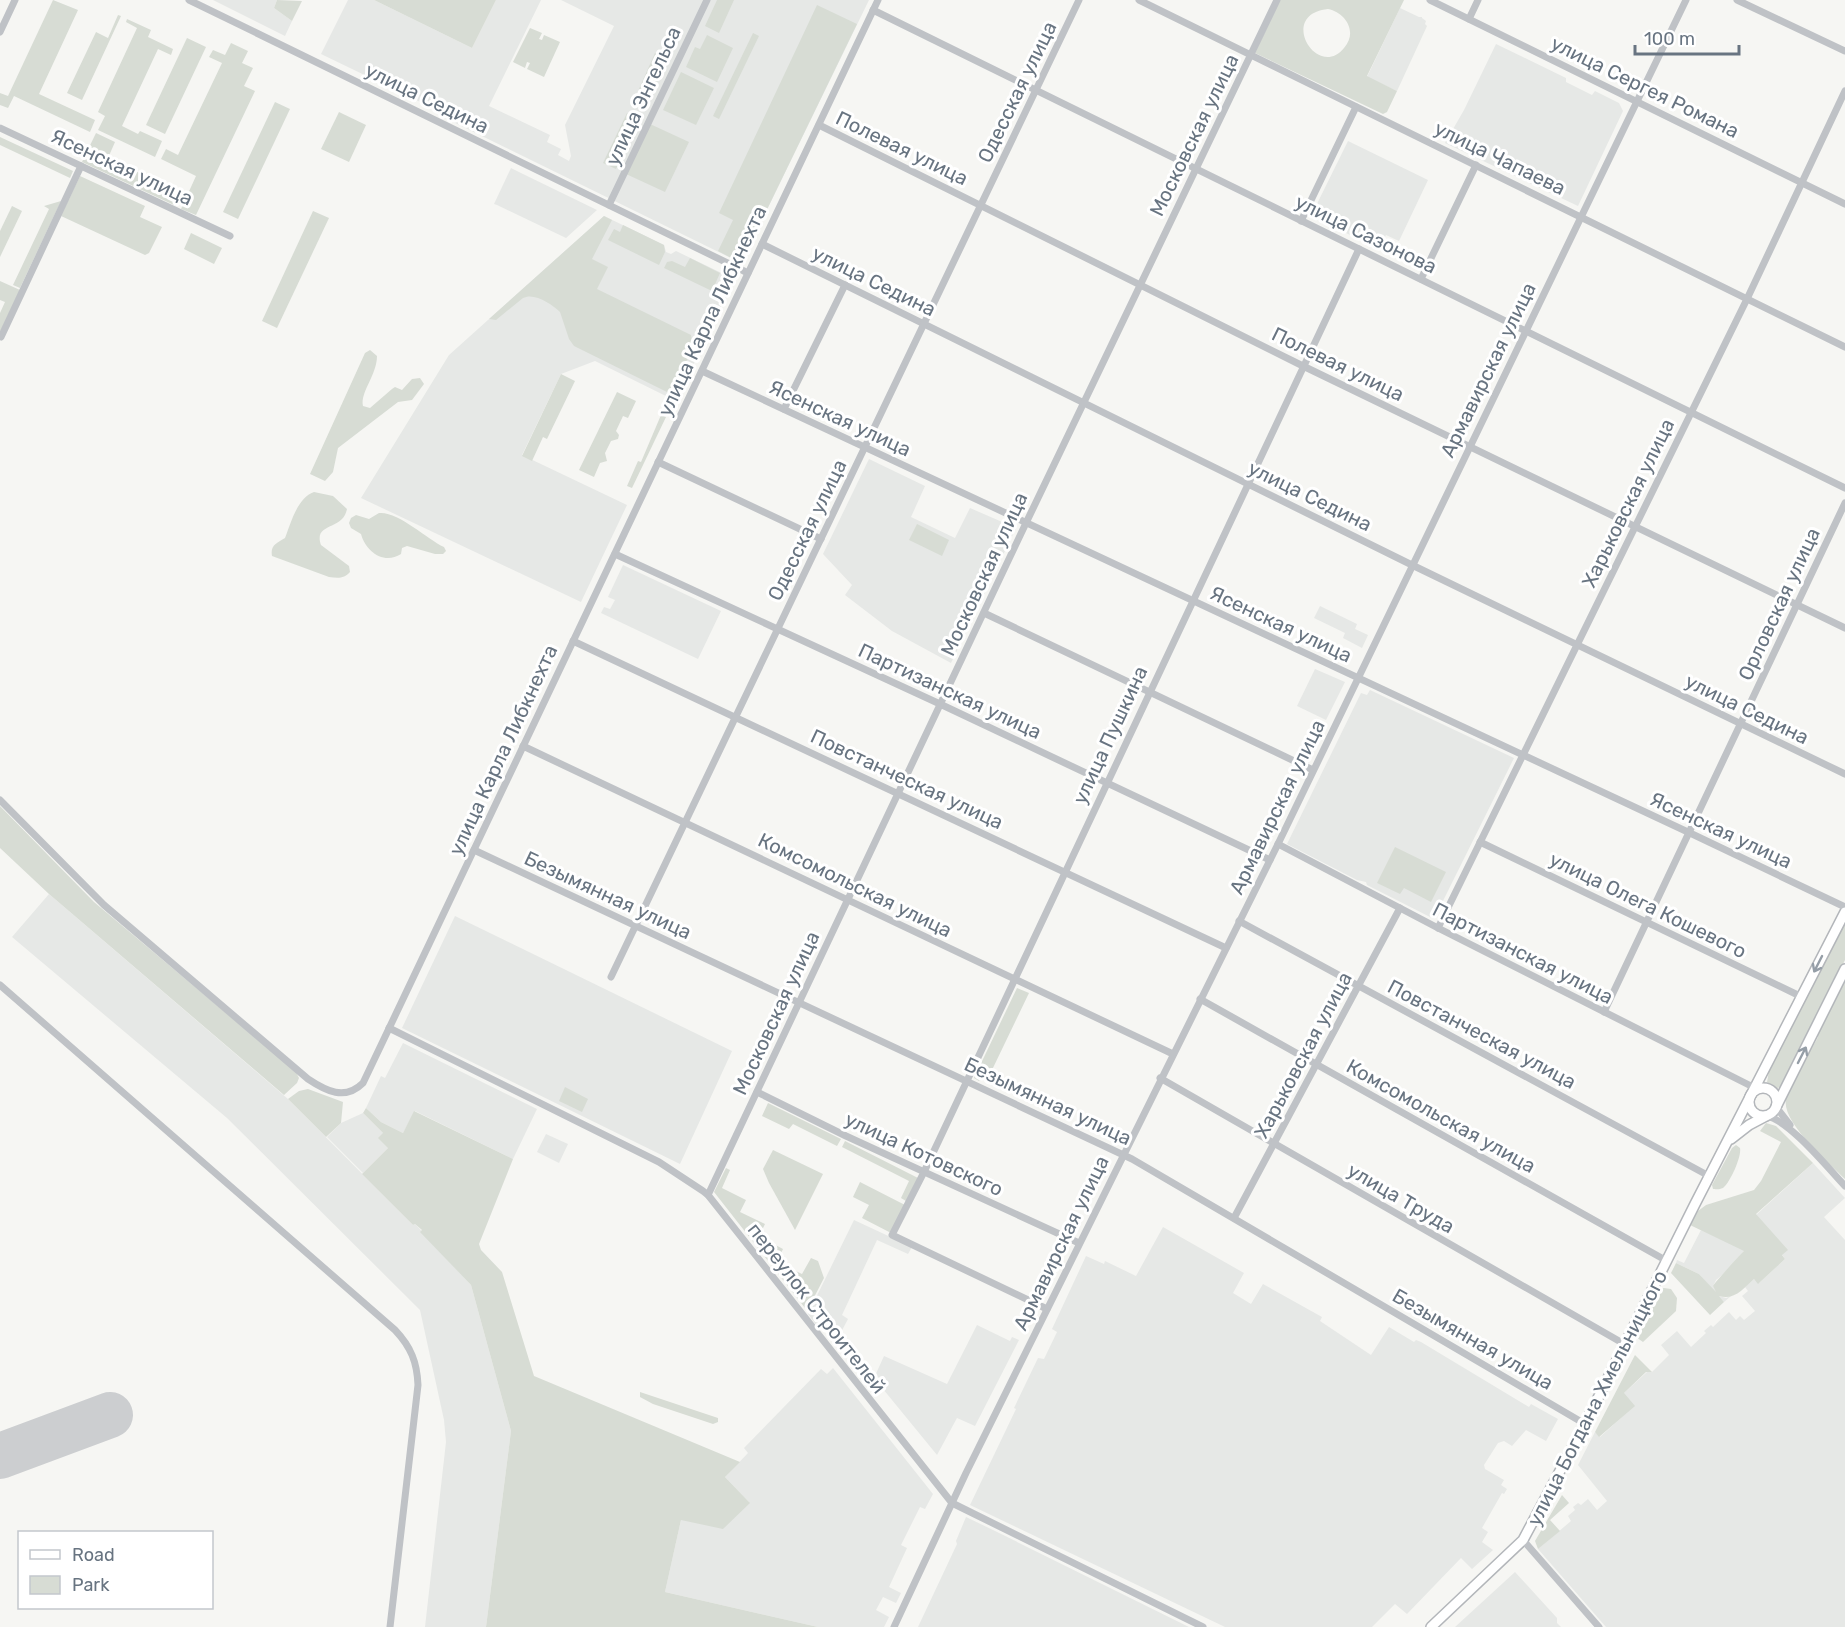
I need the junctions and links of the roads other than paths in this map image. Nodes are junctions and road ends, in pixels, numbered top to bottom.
1 (15, 0) edge
2 (189, 0) edge
3 (707, 0) edge
4 (878, 0) edge
5 (1079, 0) edge
6 (1139, 0) edge
7 (1277, 0) edge
8 (1430, 0) edge
9 (1478, 0) edge
10 (1686, 0) edge
11 (1737, 0) edge
12 (873, 10) junction
13 (1469, 19) junction
14 (0, 32) edge
15 (1845, 51) edge
16 (1250, 55) junction
17 (1036, 90) junction
18 (1845, 92) edge
19 (1636, 101) junction
20 (1356, 106) junction
21 (819, 125) junction
22 (0, 128) edge
23 (1476, 165) junction
24 (81, 166) junction
25 (1196, 168) junction
26 (1802, 183) junction
27 (1845, 204) edge
28 (609, 205) junction
29 (981, 206) junction
30 (1580, 216) junction
31 (1301, 221) junction
32 (230, 236) dead end
33 (762, 244) junction
34 (1359, 249) junction
35 (748, 273) junction
36 (1421, 279) junction
37 (845, 285) junction
38 (1140, 285) junction
39 (1747, 299) junction
40 (924, 324) junction
41 (1525, 330) junction
42 (1, 337) edge
43 (1845, 347) edge
44 (1303, 366) junction
45 (702, 371) junction
46 (1084, 403) junction
47 (784, 409) junction
48 (1691, 412) junction
49 (865, 447) junction
50 (1469, 447) junction
51 (658, 462) junction
52 (1247, 484) junction
53 (1845, 488) edge
54 (1845, 503) edge
55 (1026, 523) junction
56 (1635, 527) junction
57 (821, 538) junction
58 (615, 554) junction
59 (1412, 565) junction
60 (1192, 600) junction
61 (1797, 604) junction
62 (984, 613) junction
63 (1845, 628) edge
64 (777, 629) junction
65 (573, 641) junction
66 (1577, 645) junction
67 (1358, 678) junction
68 (1149, 692) junction
69 (940, 704) junction
70 (736, 717) junction
71 (1740, 725) junction
72 (524, 746) junction
73 (1524, 755) junction
74 (1313, 770) junction
75 (1845, 774) edge
76 (1106, 782) junction
77 (899, 794) junction
78 (0, 800) edge
79 (685, 822) junction
80 (1690, 833) junction
81 (1480, 842) junction
82 (1278, 844) junction
83 (474, 850) junction
84 (1270, 860) junction
85 (1064, 872) junction
86 (848, 899) junction
87 (1400, 908) junction
88 (1845, 910) edge
89 (1239, 921) junction
90 (1647, 923) junction
91 (636, 926) junction
92 (1438, 928) junction
93 (1226, 948) junction
94 (1845, 969) edge
95 (611, 977) dead end
96 (1014, 979) junction
97 (0, 985) edge
98 (1358, 986) junction
99 (1802, 997) junction
100 (1200, 999) junction
101 (798, 1002) junction
102 (1604, 1012) junction
103 (389, 1028) junction
104 (1173, 1054) junction
105 (1316, 1064) junction
106 (1160, 1078) junction
107 (965, 1080) junction
108 (757, 1092) junction
109 (1753, 1092) junction
110 (1776, 1107) junction
111 (1766, 1116) junction
112 (1727, 1142) junction
113 (1274, 1143) junction
114 (1807, 1146) junction
115 (1122, 1154) junction
116 (924, 1172) junction
117 (1709, 1176) junction
118 (1845, 1186) edge
119 (708, 1196) junction
120 (1234, 1218) junction
121 (1079, 1243) junction
122 (1667, 1261) junction
123 (1047, 1309) junction
124 (1626, 1345) junction
125 (1585, 1424) junction
126 (952, 1503) junction
127 (1523, 1540) junction
128 (390, 1627) edge
129 (894, 1627) edge
130 (1203, 1627) edge
131 (1431, 1627) edge
132 (1599, 1627) edge

1 - 14 street
2 - 28 street, улица Седина
3 - 28 street, улица Энгельса
4 - 12 street, улица Карла Либкнехта
5 - 17 street, Одесская улица
6 - 16 street, улица Чапаева
7 - 16 street, Московская улица
8 - 13 street, улица Сергея Романа
9 - 13 street
10 - 19 street, Армавирская улица
11 - 15 street
12 - 17 street, улица Сазонова
12 - 21 street, улица Карла Либкнехта
13 - 19 street, улица Сергея Романа
16 - 20 street, улица Чапаева
16 - 25 street, Московская улица
17 - 25 street, улица Сазонова
17 - 29 street, Одесская улица
18 - 26 street, Харьковская улица
19 - 26 street, улица Сергея Романа
19 - 30 street, Армавирская улица
20 - 23 street, улица Чапаева
20 - 31 street
21 - 29 street, Полевая улица
21 - 33 street, улица Карла Либкнехта
22 - 24 street, Ясенская улица
23 - 30 street, улица Чапаева
23 - 36 street
24 - 32 street, Ясенская улица
24 - 42 street
25 - 31 street, улица Сазонова
25 - 38 street, Московская улица
26 - 27 street, улица Сергея Романа
26 - 39 street, Харьковская улица
28 - 35 street, улица Седина
29 - 38 street, Полевая улица
29 - 40 street, Одесская улица
30 - 39 street, улица Чапаева
30 - 41 street, Армавирская улица
31 - 34 street, улица Сазонова
33 - 35 street, улица Карла Либкнехта
33 - 37 street, улица Седина
34 - 36 street, улица Сазонова
34 - 44 street, улица Пушкина
35 - 45 street, улица Карла Либкнехта
36 - 41 street, улица Сазонова
37 - 40 street, улица Седина
37 - 47 street
38 - 44 street, Полевая улица
38 - 46 street, Московская улица
39 - 43 street, улица Чапаева
39 - 48 street, Харьковская улица
40 - 46 street, улица Седина
40 - 49 street, Одесская улица
41 - 48 street, улица Сазонова
41 - 50 street, Армавирская улица
44 - 50 street, Полевая улица
44 - 52 street, улица Пушкина
45 - 47 street, Ясенская улица
45 - 51 street, улица Карла Либкнехта
46 - 52 street, улица Седина
46 - 55 street, Московская улица
47 - 49 street, Ясенская улица
48 - 53 street, улица Сазонова
48 - 56 street, Харьковская улица
49 - 55 street, Ясенская улица
49 - 57 street, Одесская улица
50 - 56 street, Полевая улица
50 - 59 street, Армавирская улица
51 - 57 street
51 - 58 street, улица Карла Либкнехта
52 - 59 street, улица Седина
52 - 60 street, улица Пушкина
54 - 61 street, Орловская улица
55 - 60 street, Ясенская улица
55 - 62 street, Московская улица
56 - 61 street, Полевая улица
56 - 66 street, Харьковская улица
57 - 64 street, Одесская улица
58 - 64 street, Партизанская улица
58 - 65 street, улица Карла Либкнехта
59 - 66 street, улица Седина
59 - 67 street, Армавирская улица
60 - 67 street, Ясенская улица
60 - 68 street, улица Пушкина
61 - 63 street, Полевая улица
61 - 71 street, Орловская улица
62 - 68 street
62 - 69 street, Московская улица
64 - 69 street, Партизанская улица
64 - 70 street, Одесская улица
65 - 70 street, Повстанческая улица
65 - 72 street, улица Карла Либкнехта
66 - 71 street, улица Седина
66 - 73 street, Харьковская улица
67 - 73 street, Ясенская улица
67 - 74 street, Армавирская улица
68 - 74 street
68 - 76 street, улица Пушкина
69 - 76 street, Партизанская улица
69 - 77 street, Московская улица
70 - 77 street, Повстанческая улица
70 - 79 street, Одесская улица
71 - 75 street, улица Седина
71 - 80 street, Орловская улица
72 - 79 street, Комсомольская улица
72 - 83 street, улица Карла Либкнехта
73 - 80 street, Ясенская улица
73 - 81 street, Харьковская улица
74 - 82 street, Армавирская улица
76 - 84 street, Партизанская улица
76 - 85 street, улица Пушкина
77 - 85 street, Повстанческая улица
77 - 86 street, Московская улица
78 - 103 street, улица Карла Либкнехта
79 - 86 street, Комсомольская улица
79 - 91 street, Одесская улица
80 - 88 street, Ясенская улица
80 - 90 street, Орловская улица
81 - 90 street, улица Олега Кошевого
81 - 92 street, Харьковская улица
82 - 84 street, Армавирская улица
82 - 87 street, Партизанская улица
83 - 91 street, Безымянная улица
83 - 103 street, улица Карла Либкнехта
84 - 89 street, Армавирская улица
85 - 93 street, Повстанческая улица
85 - 96 street, улица Пушкина
86 - 96 street, Комсомольская улица
86 - 101 street, Московская улица
87 - 92 street, Партизанская улица
87 - 98 street, Харьковская улица
88 -> 99 main road, улица Богдана Хмельницкого
89 - 93 street, Армавирская улица
89 - 98 street, Повстанческая улица
90 - 99 street, улица Олега Кошевого
90 - 102 street, Орловская улица
91 - 95 street, Одесская улица
91 - 101 street, Безымянная улица
92 - 102 street, Партизанская улица
93 - 100 street, Армавирская улица
110 -> 94 main road
96 - 104 street, Комсомольская улица
96 - 107 street, улица Пушкина
97 - 128 street
98 - 105 street, Харьковская улица
98 - 117 street, Повстанческая улица
99 - 109 main road, улица Богдана Хмельницкого
100 - 104 street, Армавирская улица
100 - 105 street, Комсомольская улица
101 - 107 street, Безымянная улица
101 - 108 street, Московская улица
102 - 109 street, Партизанская улица
103 - 119 street, переулок Строителей
104 - 106 street, Армавирская улица
105 - 113 street, Харьковская улица
105 - 122 street, Комсомольская улица
106 - 113 street, улица Труда
106 - 115 street, Армавирская улица
107 - 115 street, Безымянная улица
107 - 116 street, улица Пушкина
108 - 116 street, улица Котовского
108 - 119 street, Московская улица
109 - 110 main road
109 - 111 main road
109 - 112 main road, улица Богдана Хмельницкого
110 - 111 main road
110 - 114 street
111 - 112 main road, улица Богдана Хмельницкого
111 - 114 street
112 - 117 main road, улица Богдана Хмельницкого
113 - 120 street, Харьковская улица
113 - 124 street, улица Труда
114 - 118 street
115 - 120 street, Безымянная улица
115 - 121 street, Армавирская улица
116 - 121 street, улица Котовского
116 - 123 street, улица Пушкина
117 - 122 main road, улица Богдана Хмельницкого
119 - 126 street, переулок Строителей
120 - 125 street, Безымянная улица
121 - 123 street, Армавирская улица
122 - 124 main road, улица Богдана Хмельницкого
123 - 126 street, Армавирская улица
124 - 125 main road, улица Богдана Хмельницкого
125 - 127 main road, улица Богдана Хмельницкого
126 - 129 street, Армавирская улица
126 - 130 street, переулок Строителей
127 - 131 main road, улица Богдана Хмельницкого
127 - 132 street

